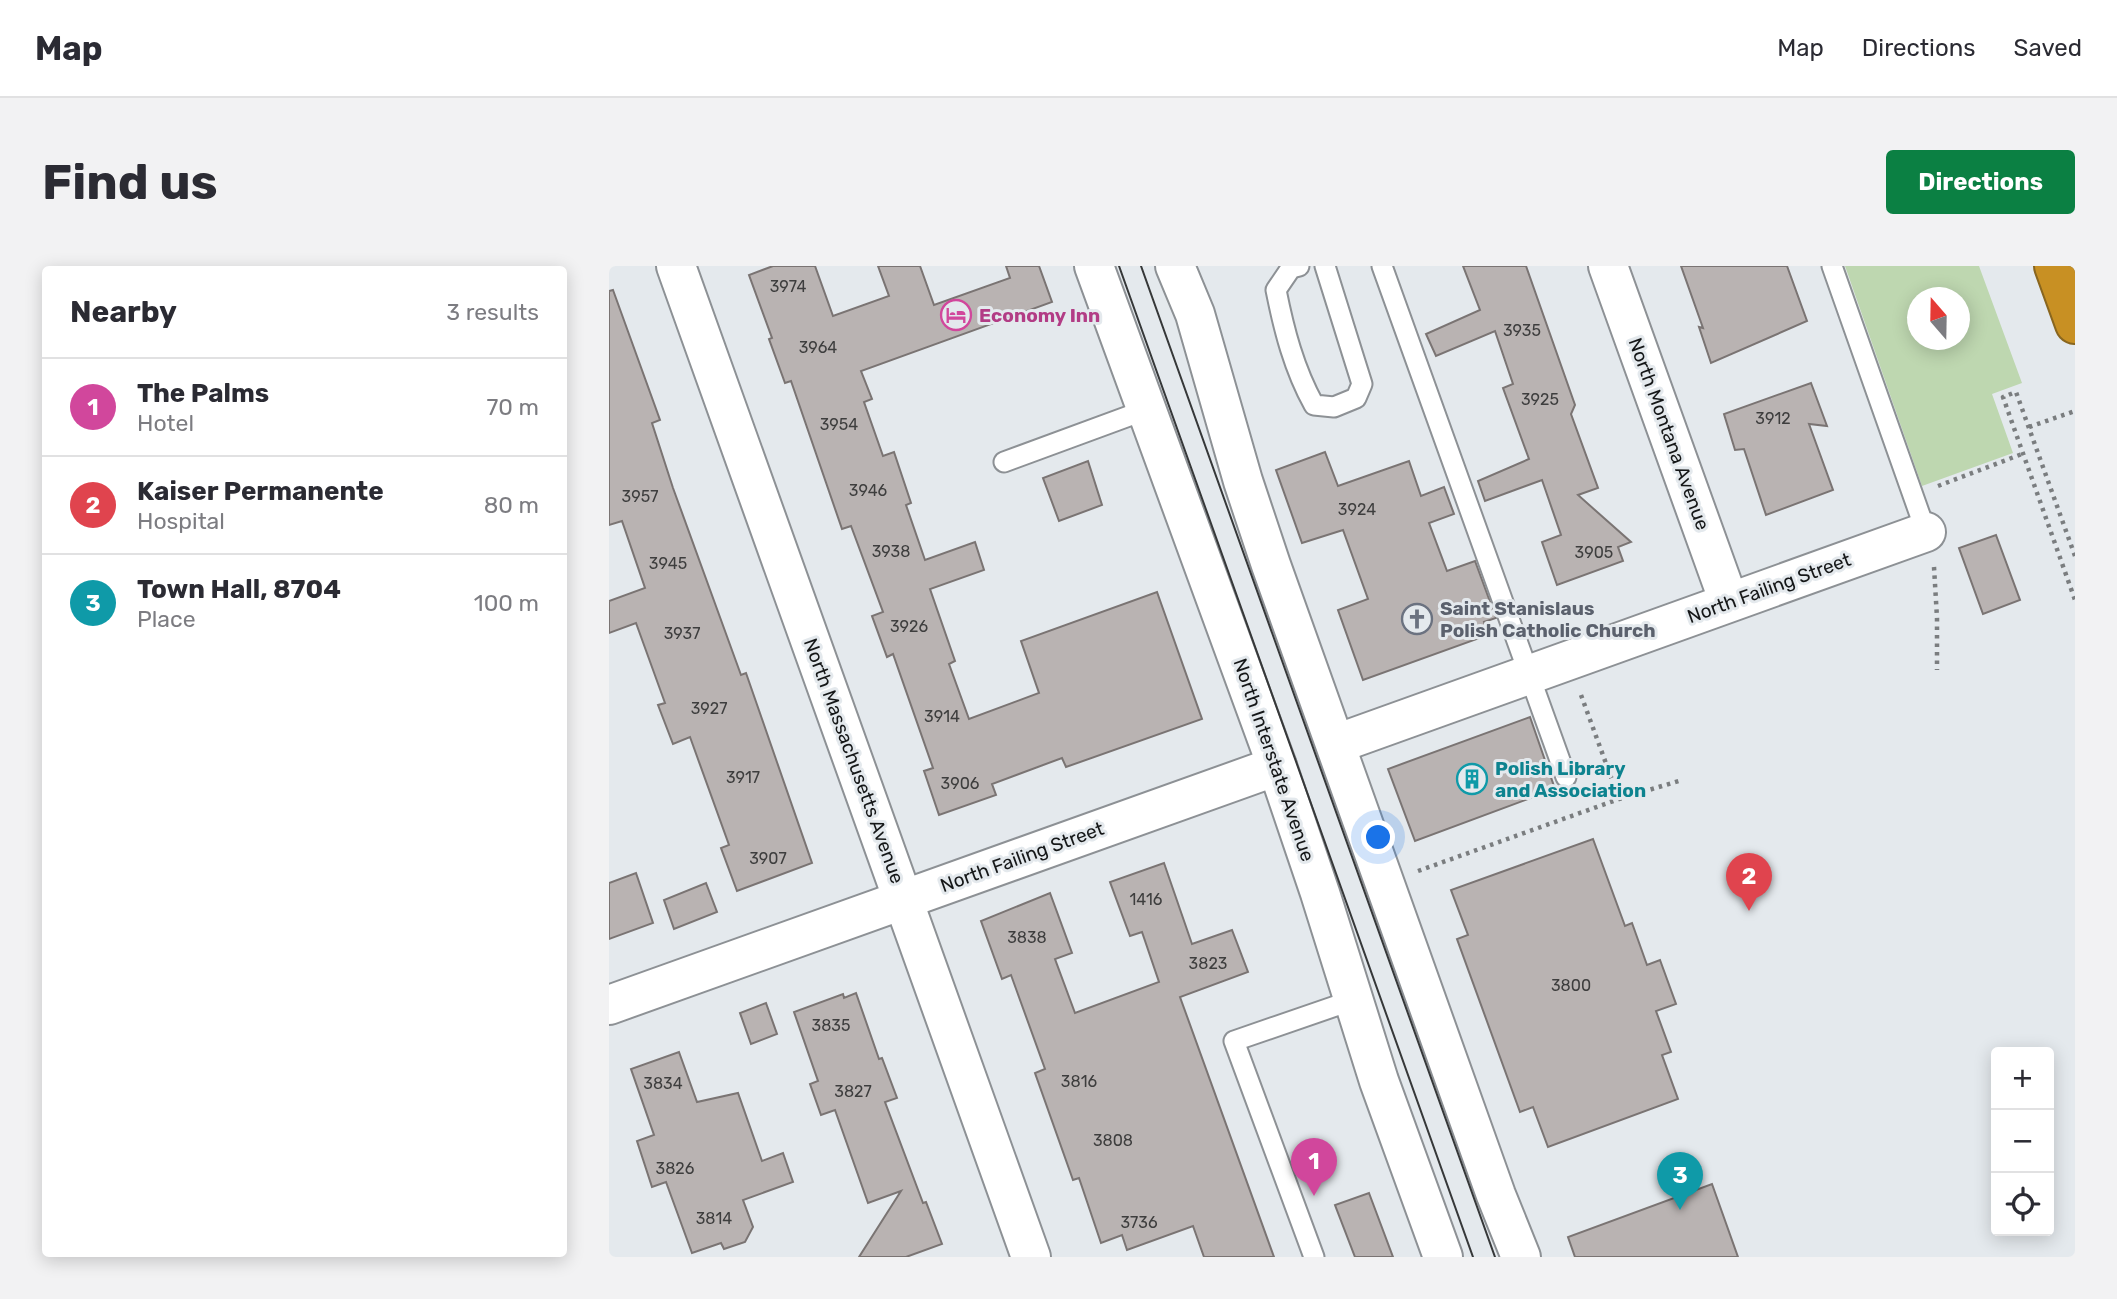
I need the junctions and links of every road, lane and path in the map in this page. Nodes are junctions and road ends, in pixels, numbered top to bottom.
1 (676, 266) edge
2 (1094, 266) edge
3 (1175, 266) edge
4 (1299, 266) edge
5 (1325, 266) edge
6 (1382, 266) edge
7 (1608, 266) edge
8 (1832, 266) edge
9 (2054, 266) edge
10 (2075, 324) edge
11 (1148, 409) junction
12 (2075, 411) edge
13 (2029, 427) junction
14 (2022, 454) junction
15 (1004, 462) dead end
16 (1913, 495) junction
17 (1926, 532) junction
18 (2075, 556) edge
19 (2075, 600) edge
20 (1729, 602) junction
21 (1569, 661) junction
22 (1937, 670) dead end
23 (1529, 674) junction
24 (1336, 744) junction
25 (1277, 766) junction
26 (1566, 777) dead end
27 (1682, 780) dead end
28 (1619, 799) junction
29 (1384, 883) junction
30 (903, 900) junction
31 (1353, 999) junction
32 (609, 1005) edge
33 (1031, 1257) edge
34 (1314, 1257) edge
35 (1443, 1257) edge
36 (1521, 1257) edge

1 - 30 street, North Massachusetts Avenue
2 - 11 street, North Interstate Avenue
3 - 24 street
4 - 5 lane
6 - 23 lane
7 - 20 street, North Montana Avenue
8 - 16 lane
9 - 10 highway
11 - 15 lane
11 - 25 street, North Interstate Avenue
12 - 13 path
13 - 14 path
13 - 18 path
14 - 16 path
14 - 19 path
16 - 17 lane
17 - 20 street, North Failing Street
17 - 22 path
20 - 21 street, North Failing Street
21 - 23 street, North Failing Street
21 - 28 path
23 - 24 street, North Failing Street
23 - 26 lane
24 - 29 street
25 - 30 street, North Failing Street
25 - 31 street, North Interstate Avenue
27 - 28 path
28 - 29 path
29 - 36 street
30 - 32 street, North Failing Street
30 - 33 street, North Massachusetts Avenue
31 - 34 lane
31 - 35 street, North Interstate Avenue

